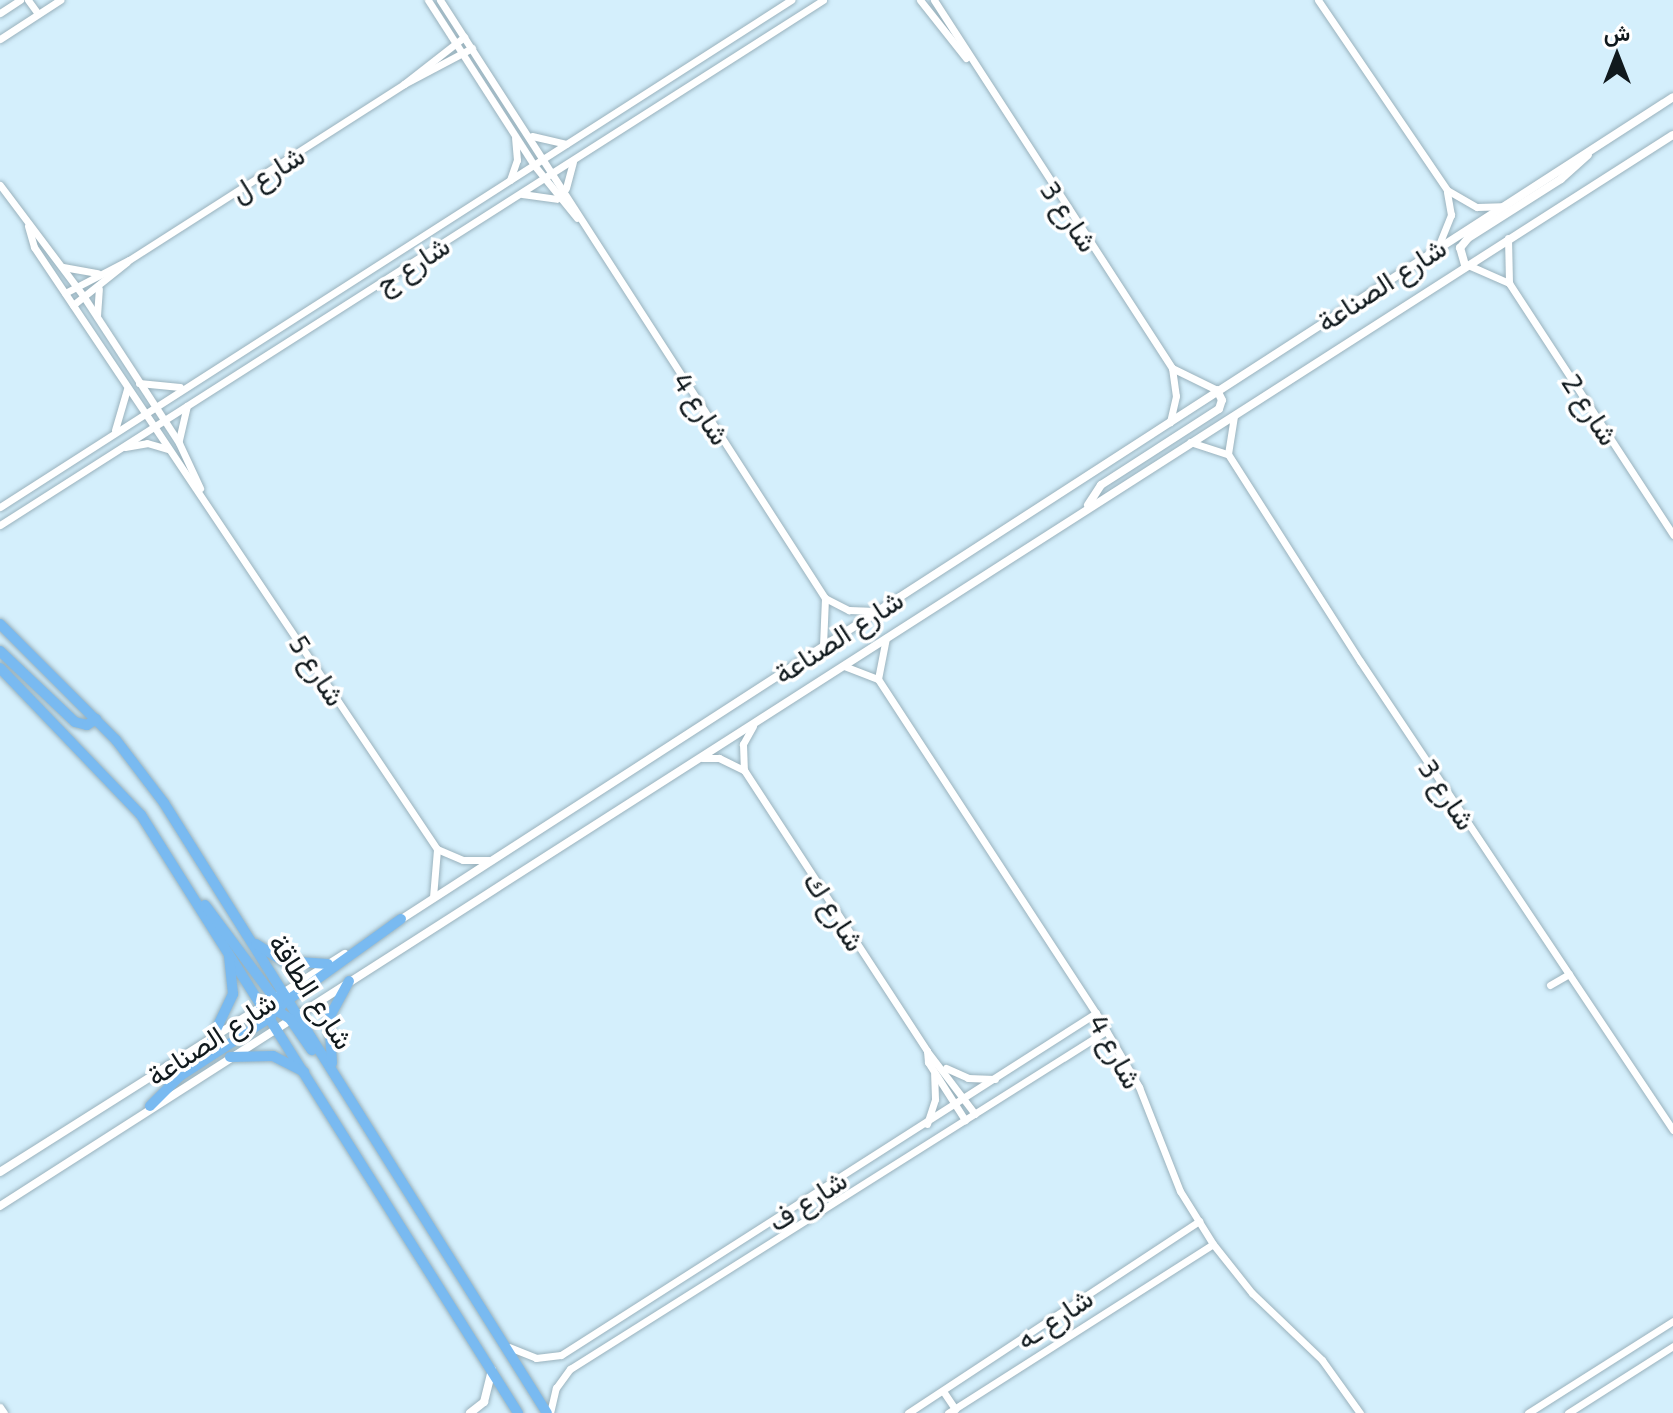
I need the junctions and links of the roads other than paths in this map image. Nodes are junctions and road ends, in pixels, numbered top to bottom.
1 (20, 0) edge
2 (28, 0) edge
3 (60, 0) edge
4 (428, 0) edge
5 (440, 0) edge
6 (791, 0) edge
7 (823, 0) edge
8 (920, 0) edge
9 (934, 0) edge
10 (1318, 0) edge
11 (0, 13) edge
12 (38, 14) junction
13 (464, 37) junction
14 (0, 39) edge
15 (455, 43) junction
16 (472, 48) junction
17 (462, 54) junction
18 (970, 62) junction
19 (404, 84) junction
20 (1673, 97) edge
21 (527, 132) junction
22 (1673, 135) edge
23 (515, 136) junction
24 (568, 144) junction
25 (1597, 146) junction
26 (545, 158) junction
27 (574, 161) junction
28 (534, 165) junction
29 (555, 172) junction
30 (544, 179) junction
31 (510, 180) junction
32 (0, 185) edge
33 (566, 190) junction
34 (1447, 190) junction
35 (516, 195) junction
36 (558, 199) junction
37 (1501, 206) junction
38 (578, 219) junction
39 (28, 226) junction
40 (1508, 237) junction
41 (1438, 247) junction
42 (129, 260) junction
43 (1465, 265) junction
44 (63, 267) junction
45 (100, 273) junction
46 (364, 274) junction
47 (1509, 283) junction
48 (100, 286) junction
49 (77, 287) junction
50 (374, 289) junction
51 (65, 293) junction
52 (84, 297) junction
53 (73, 305) junction
54 (99, 322) junction
55 (264, 336) junction
56 (273, 351) junction
57 (1172, 368) junction
58 (139, 383) junction
59 (127, 387) junction
60 (183, 387) junction
61 (1217, 390) junction
62 (187, 405) junction
63 (154, 406) junction
64 (144, 412) junction
65 (1236, 413) junction
66 (163, 420) junction
67 (1170, 423) junction
68 (153, 426) junction
69 (115, 430) junction
70 (1189, 442) junction
71 (179, 443) junction
72 (119, 449) junction
73 (168, 450) junction
74 (1228, 454) junction
75 (45, 480) junction
76 (201, 490) junction
77 (54, 491) junction
78 (0, 507) edge
79 (1086, 509) junction
80 (0, 525) edge
81 (1673, 535) edge
82 (825, 598) junction
83 (876, 611) junction
84 (0, 624) edge
85 (887, 636) junction
86 (823, 646) junction
87 (0, 651) edge
88 (840, 666) junction
89 (0, 668) edge
90 (878, 679) junction
91 (96, 719) junction
92 (756, 721) junction
93 (692, 760) junction
94 (744, 770) junction
95 (437, 849) junction
96 (491, 860) junction
97 (192, 893) junction
98 (433, 897) junction
99 (401, 919) junction
100 (248, 936) junction
101 (227, 947) junction
102 (328, 964) junction
103 (1569, 974) junction
104 (349, 981) junction
105 (1550, 985) dead end
106 (277, 1007) junction
107 (1096, 1013) junction
108 (294, 1017) junction
109 (1106, 1031) junction
110 (212, 1038) junction
111 (927, 1051) junction
112 (230, 1057) junction
113 (942, 1066) junction
114 (333, 1069) junction
115 (934, 1072) junction
116 (309, 1076) junction
117 (997, 1078) junction
118 (965, 1098) junction
119 (955, 1105) junction
120 (150, 1106) junction
121 (361, 1112) junction
122 (975, 1114) junction
123 (965, 1120) junction
124 (927, 1124) junction
125 (1673, 1130) edge
126 (0, 1172) edge
127 (0, 1206) edge
128 (1199, 1221) junction
129 (753, 1234) junction
130 (1213, 1244) junction
131 (764, 1250) junction
132 (1673, 1321) edge
133 (1673, 1346) edge
134 (509, 1347) junction
135 (493, 1369) junction
136 (943, 1391) junction
137 (0, 1407) edge
138 (952, 1411) edge
139 (4, 1413) edge
140 (470, 1413) edge
141 (518, 1413) edge
142 (548, 1413) edge
143 (908, 1413) edge
144 (1360, 1413) edge
145 (1528, 1413) edge
146 (1568, 1413) edge

1 - 11 street
2 - 12 street
3 - 12 street
4 - 15 street, شارع 4
5 - 13 street, شارع 4
6 - 24 street, شارع ج
7 - 27 street, شارع ج
8 - 18 street, شارع 3
9 - 18 street, شارع 3
10 - 34 street
12 - 14 street
13 - 15 street, شارع ل
13 - 16 street, شارع 4
15 - 17 street, شارع 4
15 - 19 street, شارع ل
16 - 17 street, شارع ل
16 - 21 street, شارع 4
17 - 19 street, شارع ل
17 - 23 street, شارع 4
18 - 57 street, شارع 3
19 - 42 street, شارع ل
20 - 25 street, شارع الصناعة
21 - 24 street
21 - 26 street, شارع 4
22 - 40 street, شارع الصناعة
23 - 28 street, شارع 4
23 - 31 street
24 - 26 street, شارع ج
25 - 37 street, شارع الصناعة
25 - 43 street
26 - 28 street, شارع ج
26 - 29 street, شارع 4
27 - 29 street, شارع ج
27 - 33 street
28 - 30 street, شارع 4
28 - 31 street, شارع ج
29 - 30 street, شارع ج
29 - 33 street, شارع 4
30 - 35 street, شارع ج
30 - 36 street, شارع 4
31 - 46 street, شارع ج
32 - 39 street, شارع 5
33 - 38 street, شارع 4
34 - 37 street
34 - 41 street
35 - 36 street
35 - 50 street, شارع ج
36 - 38 street, شارع 4
37 - 41 street, شارع الصناعة
38 - 82 street, شارع 4
39 - 44 street, شارع 5
39 - 51 street, شارع 5
40 - 43 street, شارع الصناعة
40 - 47 street
41 - 61 street, شارع الصناعة
42 - 45 street, شارع ل
42 - 48 street, شارع ل
43 - 47 street
43 - 65 street, شارع الصناعة
44 - 45 street
44 - 49 street, شارع 5
45 - 49 street, شارع ل
46 - 50 street
46 - 55 street, شارع ج
47 - 81 street, شارع 2
48 - 52 street, شارع ل
48 - 54 street
49 - 51 street, شارع ل
49 - 52 street, شارع 5
50 - 56 street, شارع ج
51 - 53 street, شارع 5
52 - 53 street, شارع ل
52 - 54 street, شارع 5
53 - 59 street, شارع 5
54 - 58 street, شارع 5
55 - 56 street
55 - 60 street, شارع ج
56 - 62 street, شارع ج
57 - 61 street
57 - 67 street
58 - 60 street
58 - 63 street, شارع 5
59 - 64 street, شارع 5
59 - 69 street
60 - 63 street, شارع ج
61 - 67 street, شارع الصناعة
61 - 79 street
62 - 66 street, شارع ج
62 - 71 street
63 - 64 street, شارع ج
63 - 66 street, شارع 5
64 - 68 street, شارع 5
64 - 69 street, شارع ج
65 - 70 street, شارع الصناعة
65 - 74 street
66 - 68 street, شارع ج
66 - 71 street, شارع 5
67 - 83 street, شارع الصناعة
68 - 72 street, شارع ج
68 - 73 street, شارع 5
69 - 75 street, شارع ج
70 - 74 street
70 - 79 street, شارع الصناعة
71 - 76 street, شارع 5
72 - 73 street
72 - 77 street, شارع ج
73 - 76 street, شارع 5
74 - 103 street, شارع 3
75 - 77 street
75 - 78 street, شارع ج
76 - 95 street, شارع 5
77 - 80 street, شارع ج
79 - 85 street, شارع الصناعة
82 - 83 street
82 - 86 street
83 - 86 street, شارع الصناعة
84 - 91 main road, شارع الطاقة
85 - 88 street, شارع الصناعة
85 - 90 street
86 - 96 street, شارع الصناعة
87 - 91 main road
88 - 90 street
88 - 92 street, شارع الصناعة
89 - 97 main road, شارع الطاقة
90 - 107 street, شارع 4
91 - 100 main road, شارع الطاقة
92 - 93 street, شارع الصناعة
92 - 94 street
93 - 94 street
93 - 104 street, شارع الصناعة
94 - 111 street, شارع ك
95 - 96 street
95 - 98 street
96 - 98 street, شارع الصناعة
97 - 101 main road, شارع الطاقة
97 - 106 main road
98 - 99 street, شارع الصناعة
99 - 102 street, شارع الصناعة
99 - 106 main road
100 - 102 main road
100 - 106 main road, شارع الطاقة
101 - 106 main road, شارع الطاقة
101 - 110 main road
102 - 106 street, شارع الصناعة
103 - 105 street
103 - 125 street, شارع 3
104 - 108 street, شارع الصناعة
104 - 114 main road
106 - 108 main road
106 - 108 street, شارع الصناعة
106 - 110 street, شارع الصناعة
106 - 112 street, شارع الصناعة
106 - 116 main road, شارع الطاقة
106 - 120 main road
107 - 109 street, شارع 4
107 - 117 street, شارع ف
108 - 114 main road, شارع الطاقة
108 - 121 main road
109 - 122 street, شارع ف
109 - 128 street, شارع 4
110 - 126 street, شارع الصناعة
111 - 113 street, شارع ك
111 - 115 street, شارع ك
112 - 116 main road
112 - 120 street, شارع الصناعة
113 - 117 street
113 - 118 street, شارع ك
114 - 121 main road, شارع الطاقة
115 - 119 street, شارع ك
115 - 124 street
116 - 135 main road, شارع الطاقة
117 - 118 street, شارع ف
118 - 119 street, شارع ف
118 - 122 street, شارع ك
119 - 123 street, شارع ك
119 - 124 street, شارع ف
120 - 127 street, شارع الصناعة
121 - 134 main road, شارع الطاقة
122 - 123 street, شارع ف
123 - 131 street, شارع ف
124 - 129 street, شارع ف
128 - 130 street, شارع 4
128 - 136 street, شارع ـه
129 - 131 street
129 - 134 street, شارع ف
130 - 138 street, شارع ـه
130 - 144 street, شارع 4
131 - 142 street, شارع ف
132 - 145 street
133 - 146 street
134 - 142 main road, شارع الطاقة
135 - 140 street
135 - 141 main road, شارع الطاقة
136 - 138 street
136 - 143 street, شارع ـه
137 - 139 street

